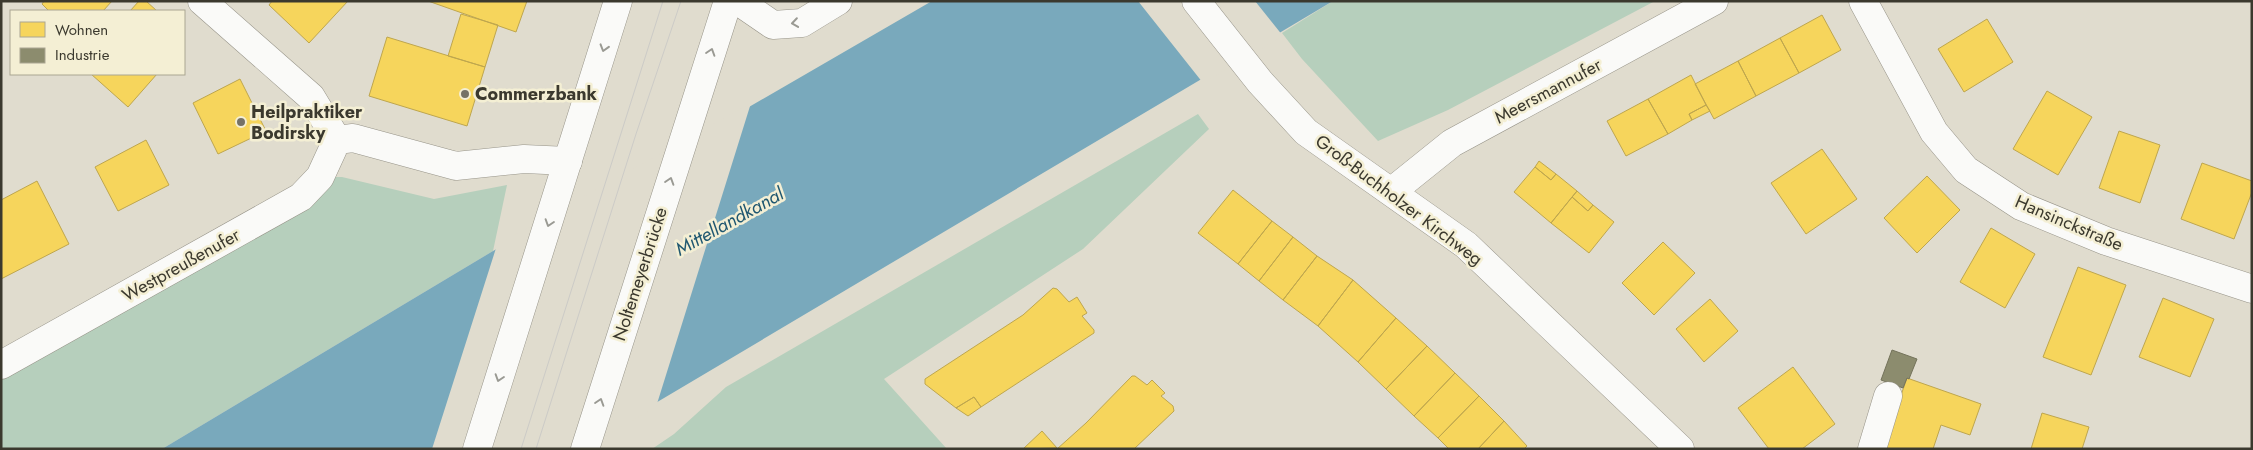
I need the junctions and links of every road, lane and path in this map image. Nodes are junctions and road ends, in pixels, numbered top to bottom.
1 (202, 1) edge
2 (618, 1) edge
3 (728, 1) edge
4 (738, 1) edge
5 (838, 1) edge
6 (1196, 1) edge
7 (1714, 1) edge
8 (1863, 1) edge
9 (337, 140) junction
10 (566, 169) junction
11 (1391, 192) junction
12 (2252, 289) edge
13 (1, 365) edge
14 (1888, 396) dead end
15 (477, 449) edge
16 (585, 449) edge
17 (1680, 449) edge
18 (1872, 449) edge

1 - 9 street
2 -> 10 street
16 -> 3 street, Noltemeyerbrücke
5 -> 4 street
6 - 11 street, Groß-Buchholzer Kirchweg
7 - 11 street, Meersmannufer
8 - 12 street, Hansinckstraße
9 - 10 street
9 - 13 street, Westpreußenufer
10 -> 15 street
11 - 17 street, Groß-Buchholzer Kirchweg
14 - 18 street

